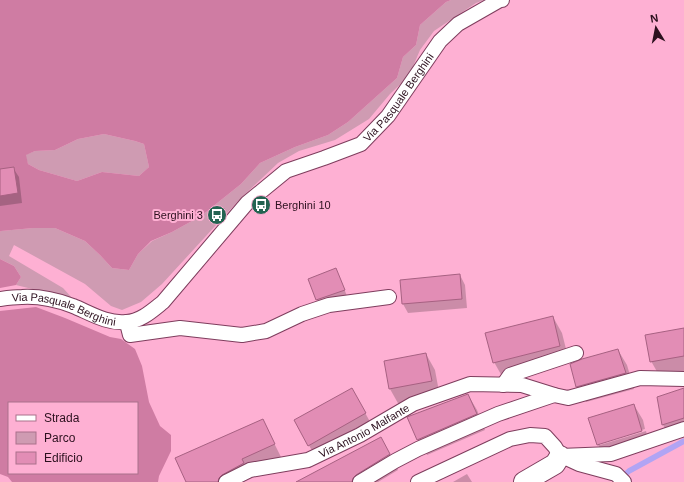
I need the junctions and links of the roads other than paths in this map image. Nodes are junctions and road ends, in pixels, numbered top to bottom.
1 (502, 0) edge
2 (388, 297) dead end
3 (0, 300) edge
4 (127, 323) junction
5 (576, 353) dead end
6 (684, 379) edge
7 (503, 385) junction
8 (554, 396) junction
9 (684, 429) edge
10 (560, 456) junction
11 (226, 482) edge
12 (360, 482) edge
13 (418, 482) edge
14 (524, 482) edge
15 (624, 482) edge

1 - 4 street, Via Pasquale Berghini
2 - 4 street, Via Pasquale Berghini
3 - 4 street, Via Pasquale Berghini
5 - 7 street
6 - 8 street, Via Antonio Malfante
7 - 8 street, Via Antonio Malfante
7 - 11 street, Via Antonio Malfante
8 - 12 street, Via Antonio Malfante
9 - 10 street
10 - 13 street
10 - 14 street
10 - 15 street

